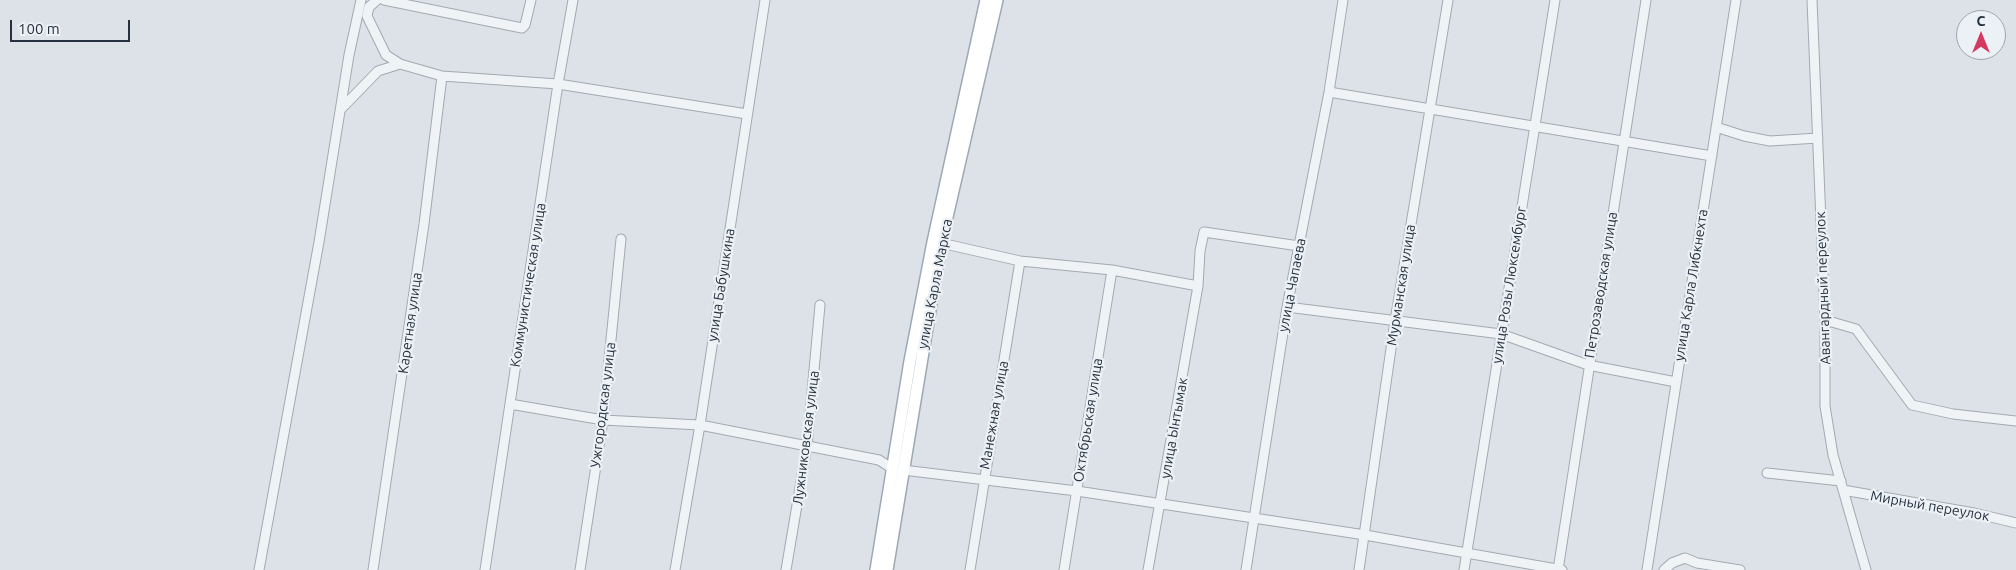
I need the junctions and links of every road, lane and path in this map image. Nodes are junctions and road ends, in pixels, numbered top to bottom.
1 (377, 0) edge
2 (384, 0) edge
3 (531, 0) edge
4 (573, 0) edge
5 (765, 0) edge
6 (986, 0) edge
7 (997, 0) edge
8 (1343, 0) edge
9 (1448, 0) edge
10 (1556, 0) edge
11 (1646, 0) edge
12 (1736, 0) edge
13 (1812, 0) edge
14 (398, 1) edge
15 (363, 6) edge
16 (400, 64) junction
17 (442, 76) junction
18 (558, 84) junction
19 (1329, 92) junction
20 (341, 109) junction
21 (1429, 109) junction
22 (747, 114) junction
23 (1536, 127) junction
24 (1716, 127) junction
25 (1818, 138) junction
26 (1624, 142) junction
27 (1712, 156) junction
28 (620, 239) dead end
29 (941, 243) junction
30 (1299, 246) junction
31 (1020, 261) junction
32 (1112, 270) junction
33 (1198, 286) junction
34 (820, 305) dead end
35 (1287, 307) junction
36 (1825, 320) junction
37 (1395, 321) junction
38 (1501, 334) junction
39 (1588, 365) junction
40 (1676, 382) junction
41 (510, 404) junction
42 (603, 420) junction
43 (2016, 421) edge
44 (700, 425) junction
45 (807, 446) junction
46 (898, 470) junction
47 (1767, 474) dead end
48 (983, 481) junction
49 (1842, 486) junction
50 (1077, 491) junction
51 (1160, 504) junction
52 (1254, 519) junction
53 (2016, 523) edge
54 (1365, 534) junction
55 (1467, 552) junction
56 (259, 570) edge
57 (373, 570) edge
58 (486, 570) edge
59 (580, 570) edge
60 (675, 570) edge
61 (786, 570) edge
62 (876, 570) edge
63 (887, 570) edge
64 (970, 570) edge
65 (1064, 570) edge
66 (1148, 570) edge
67 (1246, 570) edge
68 (1359, 570) edge
69 (1464, 570) edge
70 (1559, 570) edge
71 (1647, 570) edge
72 (1664, 570) edge
73 (1740, 570) edge
74 (1866, 570) edge

1 - 15 street
2 - 14 street
3 - 14 street
4 - 18 street, Коммунистическая улица
5 - 22 street, улица Бабушкина
6 - 46 main road, улица Карла Маркса
7 - 29 main road, улица Карла Маркса
8 - 19 street, улица Чапаева
9 - 21 street, Мурманская улица
10 - 23 street, улица Розы Люксембург
11 - 26 street, Петрозаводская улица
12 - 24 street, улица Карла Либкнехта
13 - 25 street, Авангардный переулок
15 - 16 street
15 - 20 street
16 - 17 street
16 - 20 street
17 - 18 street
17 - 57 street, Каретная улица
18 - 22 street
18 - 41 street, Коммунистическая улица
19 - 21 street
19 - 30 street, улица Чапаева
20 - 56 street
21 - 23 street
21 - 37 street, Мурманская улица
22 - 44 street, улица Бабушкина
23 - 26 street
23 - 38 street, улица Розы Люксембург
24 - 25 street
24 - 27 street, улица Карла Либкнехта
25 - 36 street, Авангардный переулок
26 - 27 street
26 - 39 street, Петрозаводская улица
27 - 40 street, улица Карла Либкнехта
28 - 42 street, Ужгородская улица
29 - 31 street
29 - 46 main road, улица Карла Маркса
30 - 33 street, улица Ынтымак
30 - 35 street, улица Чапаева
31 - 32 street
31 - 48 street, Манежная улица
32 - 33 street
32 - 50 street, Октябрьская улица
33 - 51 street, улица Ынтымак
34 - 45 street, Лужниковская улица
35 - 37 street
35 - 52 street, улица Чапаева
36 - 43 street
36 - 49 street, Авангардный переулок
37 - 38 street
37 - 54 street, Мурманская улица
38 - 39 street
38 - 55 street, улица Розы Люксембург
39 - 40 street
39 - 70 street, Петрозаводская улица
40 - 71 street, улица Карла Либкнехта
41 - 42 street
41 - 58 street, Коммунистическая улица
42 - 44 street
42 - 59 street, Ужгородская улица
44 - 45 street
44 - 60 street, улица Бабушкина
45 - 46 street
45 - 61 street, Лужниковская улица
46 - 48 street
46 - 62 main road, улица Карла Маркса
46 - 63 main road, улица Карла Маркса
47 - 49 street, Мирный переулок
48 - 50 street
48 - 64 street, Манежная улица
49 - 53 street, Мирный переулок
49 - 74 street, Авангардный переулок
50 - 51 street
50 - 65 street, Октябрьская улица
51 - 52 street
51 - 66 street, улица Ынтымак
52 - 54 street
52 - 67 street, улица Чапаева
54 - 55 street
54 - 68 street, Мурманская улица
55 - 69 street, улица Розы Люксембург
55 - 70 street
72 - 73 street

